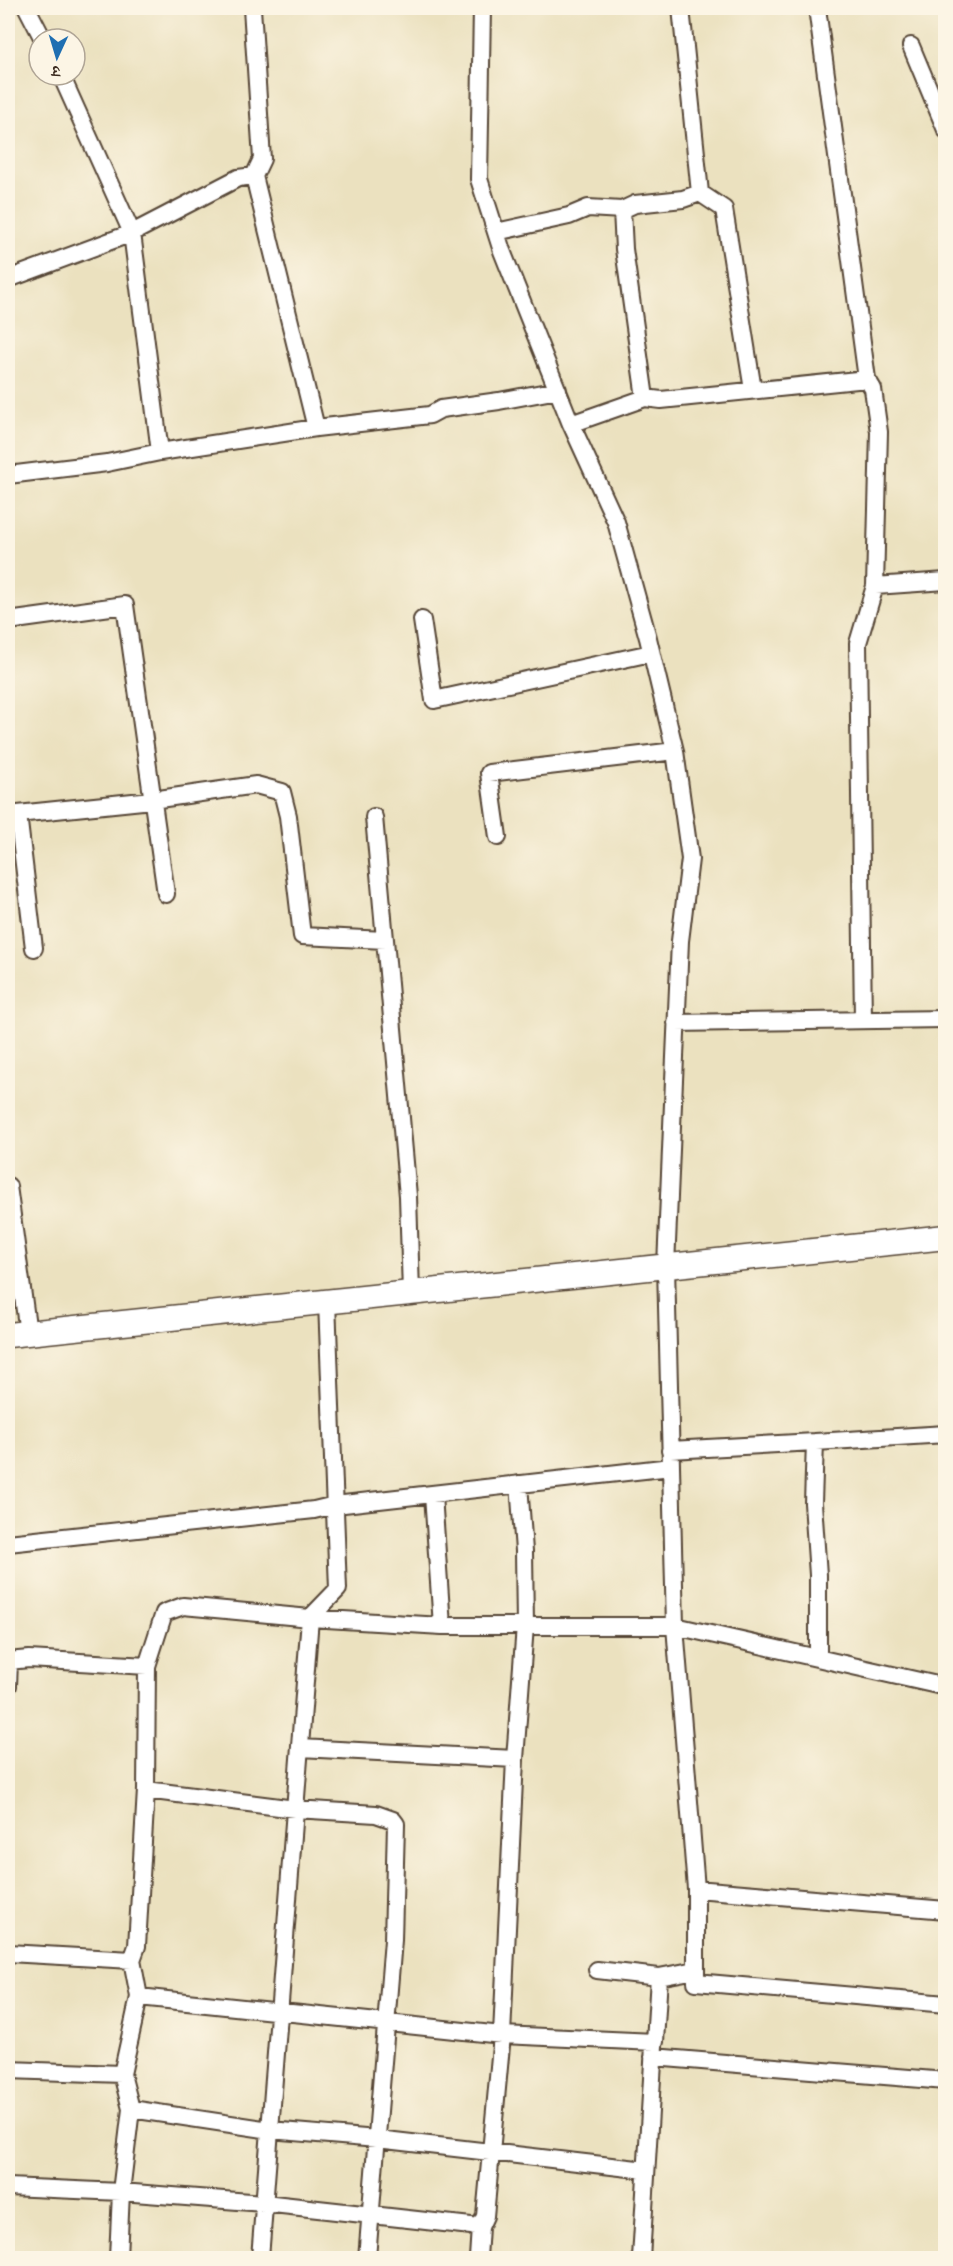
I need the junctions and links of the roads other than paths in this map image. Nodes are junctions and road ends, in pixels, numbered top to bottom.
1 (27, 8) edge
2 (252, 8) edge
3 (482, 8) edge
4 (681, 8) edge
5 (817, 8) edge
6 (37, 27) edge
7 (911, 46) dead end
8 (66, 87) edge
9 (945, 130) edge
10 (254, 176) junction
11 (700, 193) junction
12 (622, 210) junction
13 (496, 232) junction
14 (132, 233) junction
15 (8, 279) edge
16 (867, 379) junction
17 (558, 390) junction
18 (753, 390) junction
19 (645, 398) junction
20 (571, 424) junction
21 (315, 428) junction
22 (160, 452) junction
23 (8, 475) edge
24 (945, 581) edge
25 (875, 586) junction
26 (422, 620) dead end
27 (8, 621) edge
28 (651, 653) junction
29 (675, 751) junction
30 (152, 800) junction
31 (13, 815) edge
32 (374, 818) dead end
33 (498, 837) dead end
34 (166, 894) dead end
35 (385, 940) junction
36 (34, 948) dead end
37 (945, 1019) edge
38 (863, 1020) junction
39 (676, 1023) junction
40 (8, 1186) edge
41 (945, 1237) edge
42 (666, 1266) junction
43 (411, 1293) junction
44 (327, 1302) junction
45 (18, 1334) edge
46 (945, 1434) edge
47 (815, 1443) junction
48 (670, 1450) junction
49 (671, 1467) junction
50 (519, 1484) junction
51 (433, 1495) junction
52 (335, 1504) junction
53 (8, 1543) edge
54 (310, 1618) junction
55 (442, 1626) junction
56 (525, 1626) junction
57 (675, 1626) junction
58 (818, 1658) junction
59 (8, 1662) edge
60 (147, 1666) junction
61 (8, 1686) edge
62 (945, 1688) edge
63 (300, 1748) junction
64 (515, 1759) junction
65 (146, 1790) junction
66 (295, 1809) junction
67 (696, 1889) junction
68 (945, 1910) edge
69 (8, 1953) edge
70 (132, 1960) junction
71 (597, 1970) dead end
72 (696, 1970) junction
73 (659, 1977) junction
74 (139, 1997) junction
75 (945, 2004) edge
76 (279, 2013) junction
77 (387, 2025) junction
78 (502, 2035) junction
79 (654, 2049) junction
80 (8, 2070) edge
81 (122, 2074) junction
82 (945, 2081) edge
83 (131, 2109) junction
84 (270, 2130) junction
85 (377, 2139) junction
86 (490, 2152) junction
87 (646, 2170) junction
88 (8, 2187) edge
89 (121, 2192) junction
90 (264, 2203) junction
91 (369, 2215) junction
92 (480, 2227) junction
93 (118, 2259) edge
94 (260, 2259) edge
95 (367, 2259) edge
96 (478, 2259) edge
97 (641, 2259) edge

1 - 6 street
2 - 10 street
3 - 13 street
4 - 11 street
5 - 16 street
7 - 9 street
8 - 14 street
10 - 14 street
10 - 21 street
11 - 12 street
11 - 18 street
12 - 13 street
12 - 19 street
13 - 17 street
14 - 15 street
14 - 22 street
16 - 18 street
16 - 25 street
17 - 20 street
17 - 21 street
18 - 19 street
19 - 20 street
20 - 28 street
21 - 22 street
22 - 23 street
24 - 25 street
25 - 38 street
26 - 28 street
27 - 30 street
28 - 29 street
29 - 33 street
29 - 39 street
30 - 31 street
30 - 34 street
30 - 35 street
31 - 36 street
32 - 35 street
35 - 43 street
37 - 38 street
38 - 39 street
39 - 42 street
40 - 45 street
41 - 42 main road
42 - 43 main road
42 - 48 street
43 - 44 main road
44 - 45 main road
44 - 52 street
46 - 47 street
47 - 48 street
47 - 58 street
48 - 49 street
49 - 50 street
49 - 57 street
50 - 51 street
50 - 56 street
51 - 52 street
51 - 55 street
52 - 53 street
52 - 54 street
54 - 55 street
54 - 60 street
54 - 63 street
55 - 56 street
56 - 57 street
56 - 64 street
57 - 58 street
57 - 67 street
58 - 62 street
59 - 60 street
59 - 61 street
60 - 65 street
63 - 64 street
63 - 66 street
64 - 78 street
65 - 66 street
65 - 70 street
66 - 76 street
66 - 77 street
67 - 68 street
67 - 72 street
69 - 70 street
70 - 74 street
71 - 73 street
72 - 73 street
72 - 75 street
73 - 79 street
74 - 76 street
74 - 81 street
76 - 77 street
76 - 84 street
77 - 78 street
77 - 85 street
78 - 79 street
78 - 86 street
79 - 82 street
79 - 87 street
80 - 81 street
81 - 83 street
83 - 84 street
83 - 89 street
84 - 85 street
84 - 90 street
85 - 86 street
85 - 91 street
86 - 87 street
86 - 92 street
87 - 97 street
88 - 89 street
89 - 90 street
89 - 93 street
90 - 91 street
90 - 94 street
91 - 92 street
91 - 95 street
92 - 96 street

